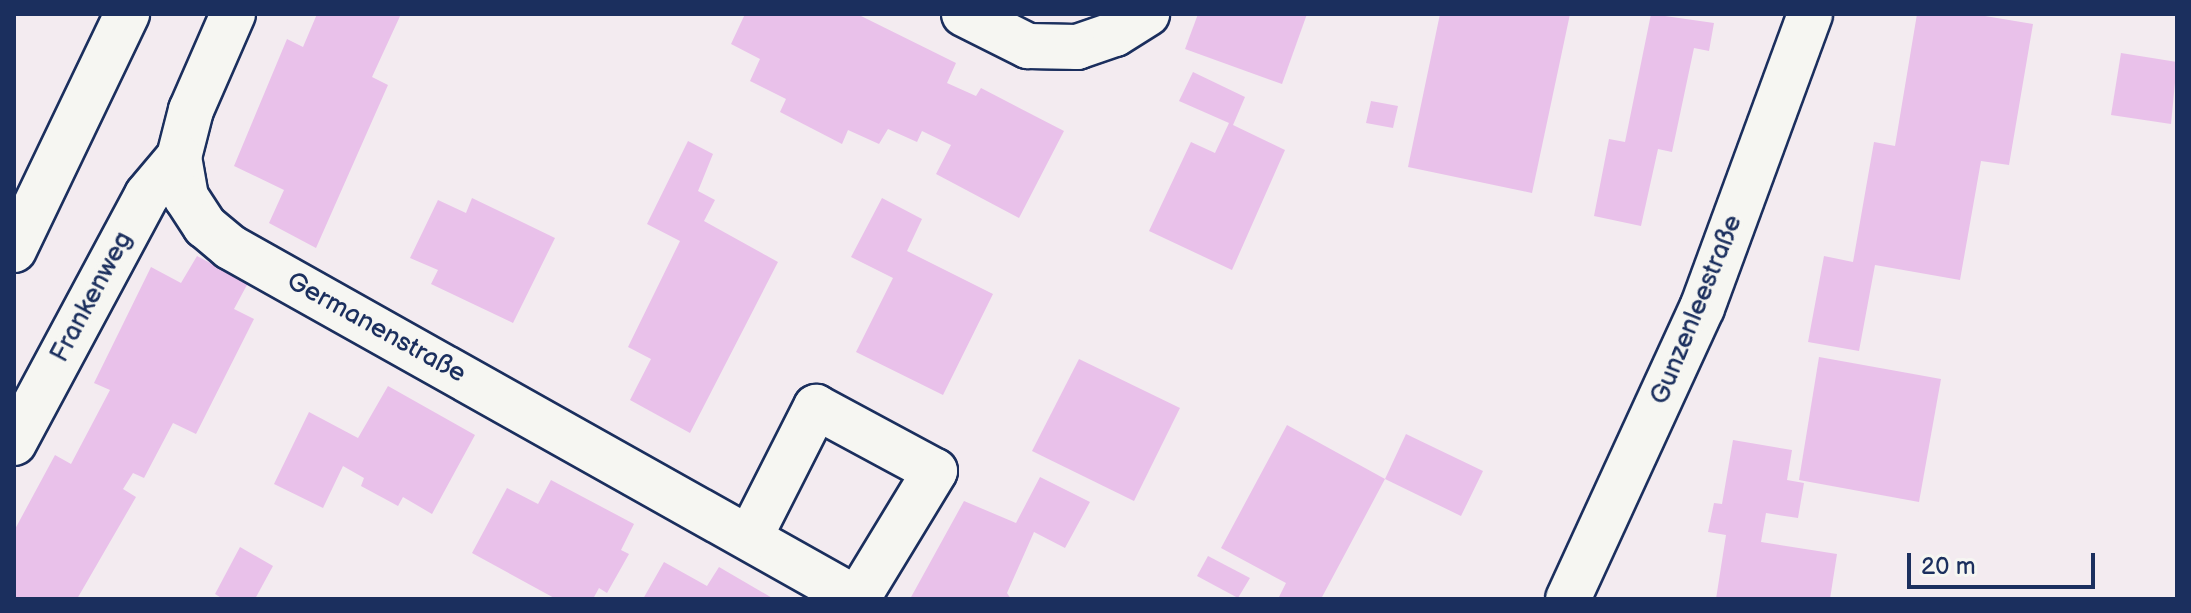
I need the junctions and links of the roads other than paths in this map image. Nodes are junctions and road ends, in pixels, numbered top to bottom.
1 (127, 14) edge
2 (233, 14) edge
3 (964, 14) edge
4 (1147, 14) edge
5 (1810, 14) edge
6 (179, 157) junction
7 (14, 250) edge
8 (14, 443) edge
9 (750, 537) junction
10 (858, 598) edge
11 (1568, 599) edge

1 - 7 street
2 - 6 street, Germanenstraße
3 - 4 street
5 - 11 street, Gunzenleestraße
6 - 8 street, Frankenweg
6 - 9 street, Germanenstraße
9 - 10 street, Germanenstraße
9 - 10 street, Germanenstraße

